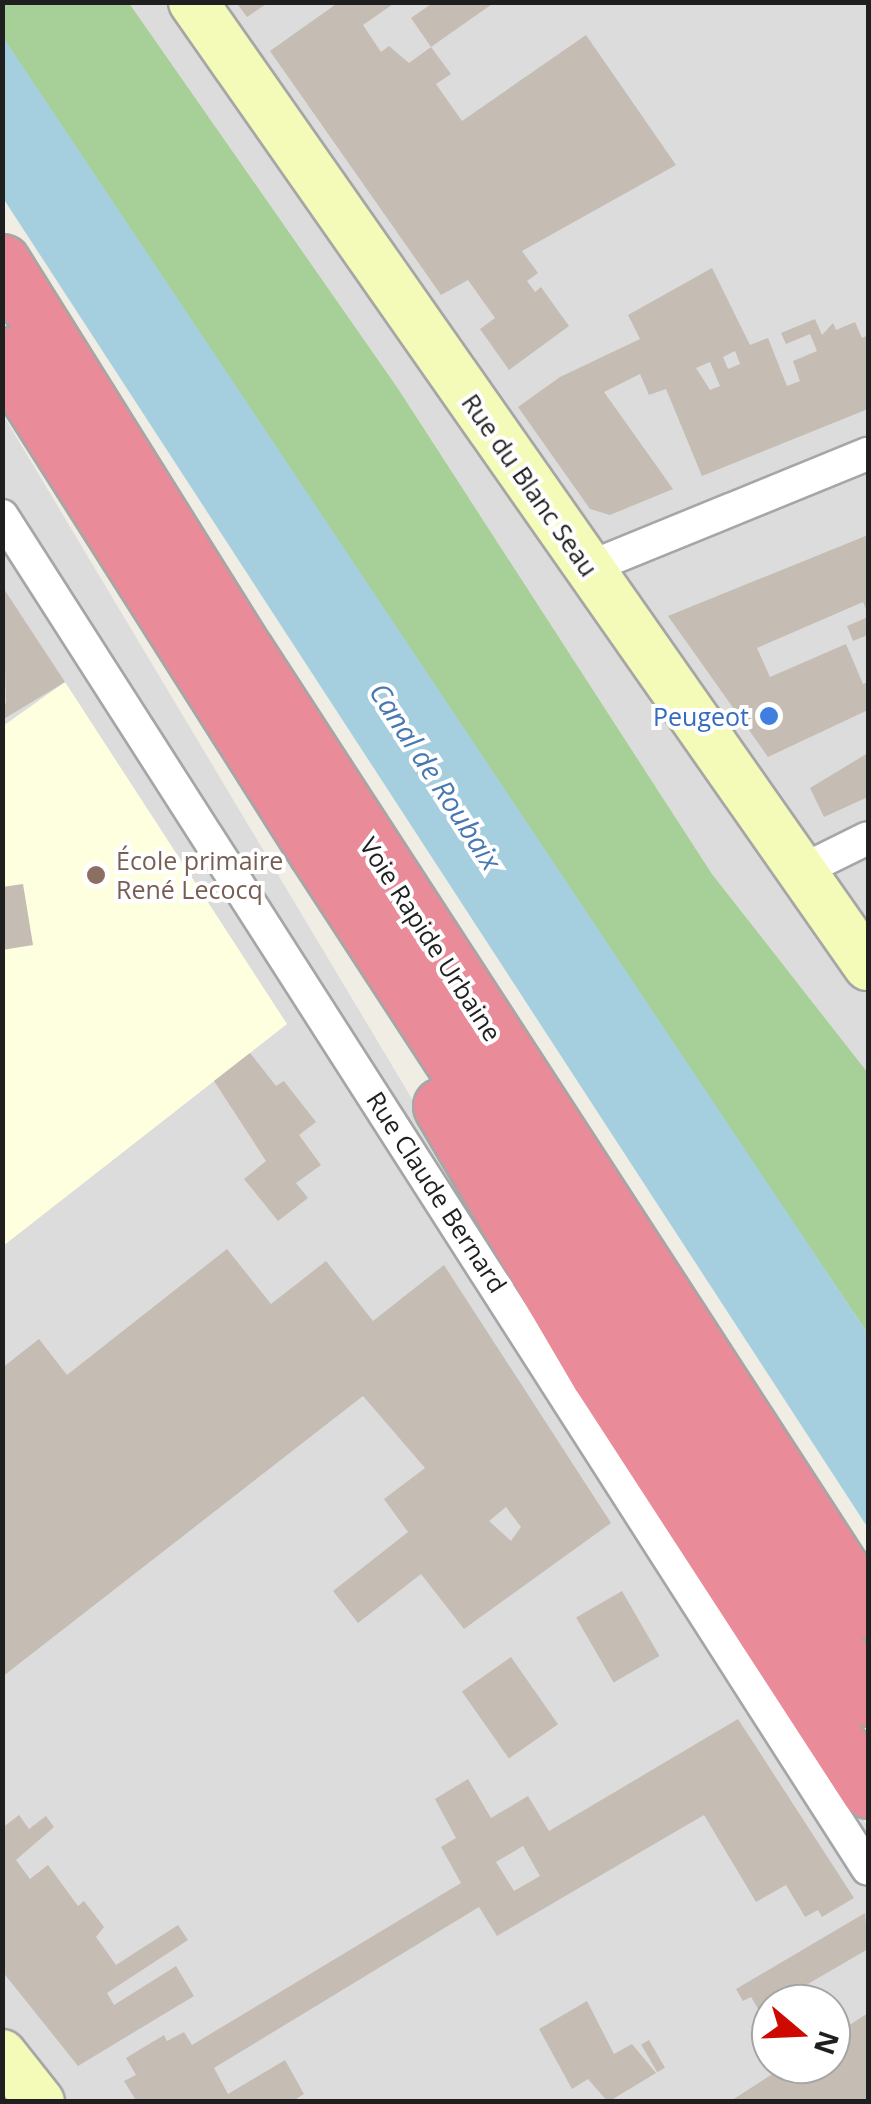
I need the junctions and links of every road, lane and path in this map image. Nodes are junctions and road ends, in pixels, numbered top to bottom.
1 (193, 2) edge
2 (2, 262) edge
3 (2, 355) edge
4 (868, 454) edge
5 (2, 516) edge
6 (116, 534) junction
7 (588, 568) junction
8 (868, 838) edge
9 (802, 870) junction
10 (868, 966) edge
11 (868, 1610) edge
12 (868, 1698) edge
13 (868, 1790) edge
14 (868, 1870) edge
15 (2, 2054) edge
16 (40, 2102) edge

1 - 7 street, Rue du Blanc Seau
2 - 11 highway, Voie Rapide Urbaine
3 - 6 highway, Voie Rapide Urbaine
4 - 7 street
5 - 14 street, Rue Claude Bernard
6 - 12 highway, Voie Rapide Urbaine
6 - 13 highway
7 - 9 street, Rue du Blanc Seau
8 - 9 street
9 - 10 street, Rue du Blanc Seau
15 - 16 street

